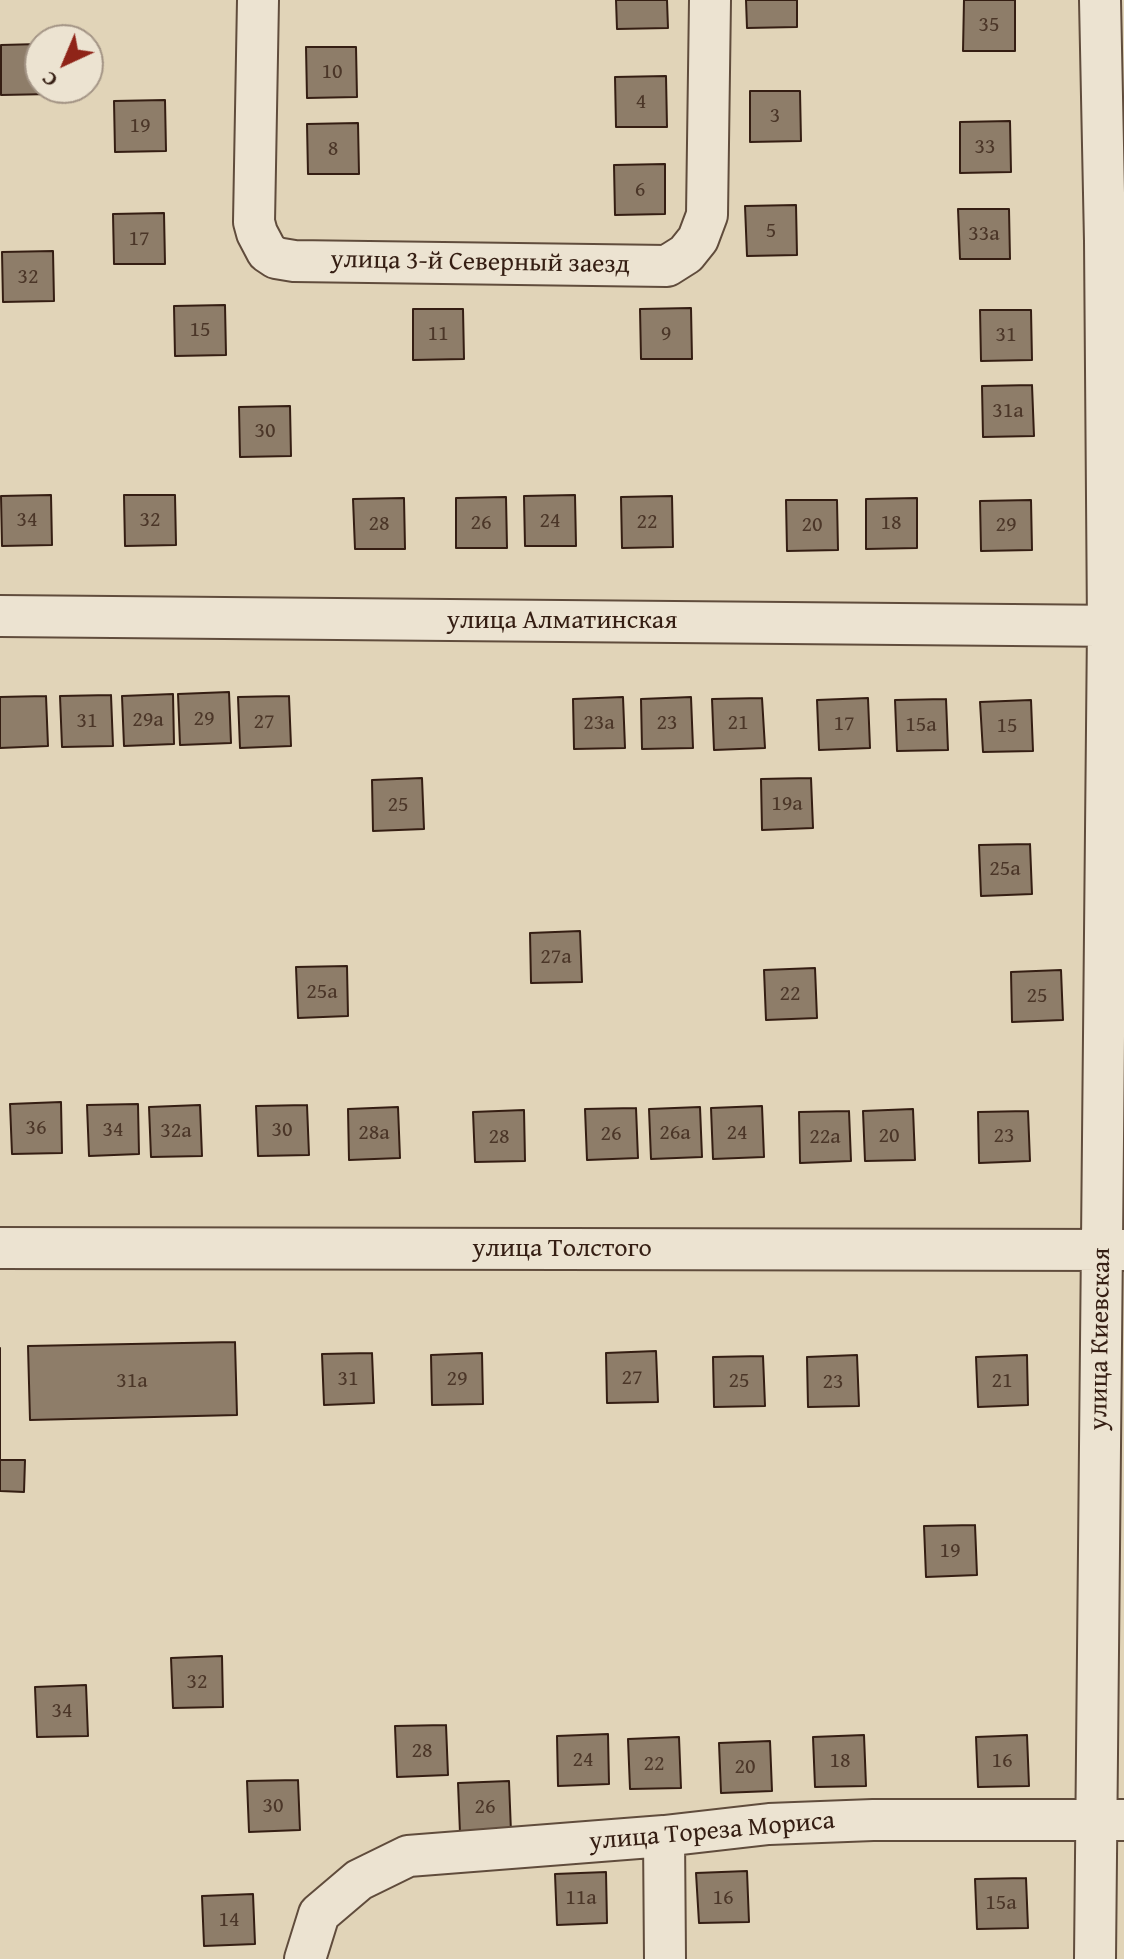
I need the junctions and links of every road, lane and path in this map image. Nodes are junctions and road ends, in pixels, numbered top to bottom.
1 (258, 0) edge
2 (710, 0) edge
3 (1100, 0) edge
4 (1115, 242) edge
5 (0, 616) edge
6 (1116, 626) edge
7 (0, 1248) edge
8 (1113, 1250) edge
9 (1110, 1820) edge
10 (664, 1836) junction
11 (305, 1959) edge
12 (665, 1959) edge
13 (1095, 1959) edge

1 - 2 street, улица 3-й Северный заезд
3 - 4 street, улица Киевская
4 - 6 street, улица Киевская
5 - 6 street, улица Алматинская
6 - 8 street, улица Киевская
7 - 8 street, улица Толстого
8 - 9 street, улица Киевская
9 - 10 street, улица Тореза Мориса
9 - 13 street, улица Киевская
10 - 11 street, улица Тореза Мориса
10 - 12 street

